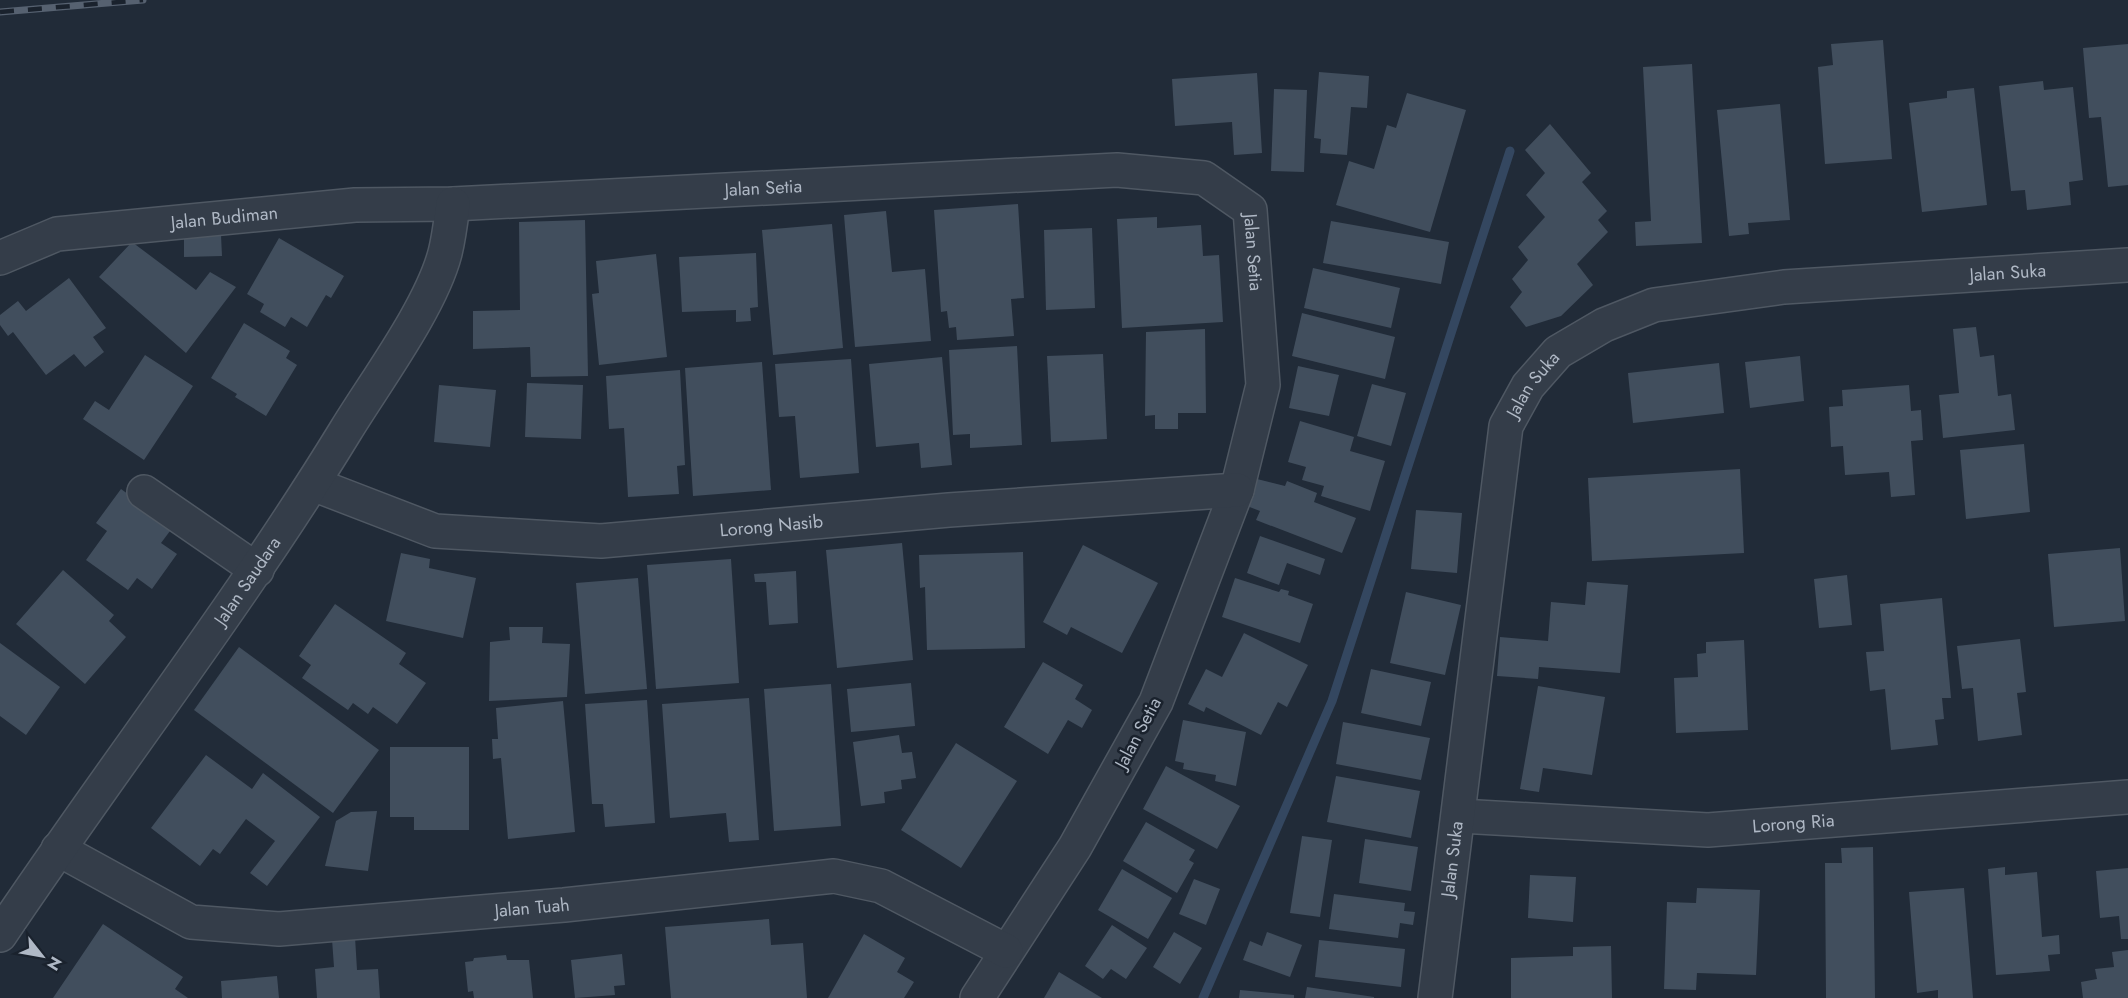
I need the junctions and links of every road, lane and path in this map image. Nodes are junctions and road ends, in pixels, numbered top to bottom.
1 (453, 204) junction
2 (0, 258) edge
3 (2128, 265) edge
4 (313, 484) junction
5 (1237, 490) junction
6 (144, 492) dead end
7 (257, 570) junction
8 (2128, 797) edge
9 (1460, 816) junction
10 (58, 849) junction
11 (0, 935) edge
12 (1006, 951) junction
13 (977, 998) edge
14 (1436, 998) edge

1 - 2 street, Jalan Budiman
1 - 4 street, Jalan Saudara
1 - 5 street, Jalan Setia
3 - 9 street, Jalan Suka
4 - 5 street, Lorong Nasib
4 - 7 street, Jalan Saudara
5 - 12 street, Jalan Setia
6 - 7 street
7 - 10 street, Jalan Saudara
8 - 9 street, Lorong Ria
9 - 14 street, Jalan Suka
10 - 11 street, Jalan Saudara
10 - 12 street, Jalan Tuah
12 - 13 street, Jalan Setia

